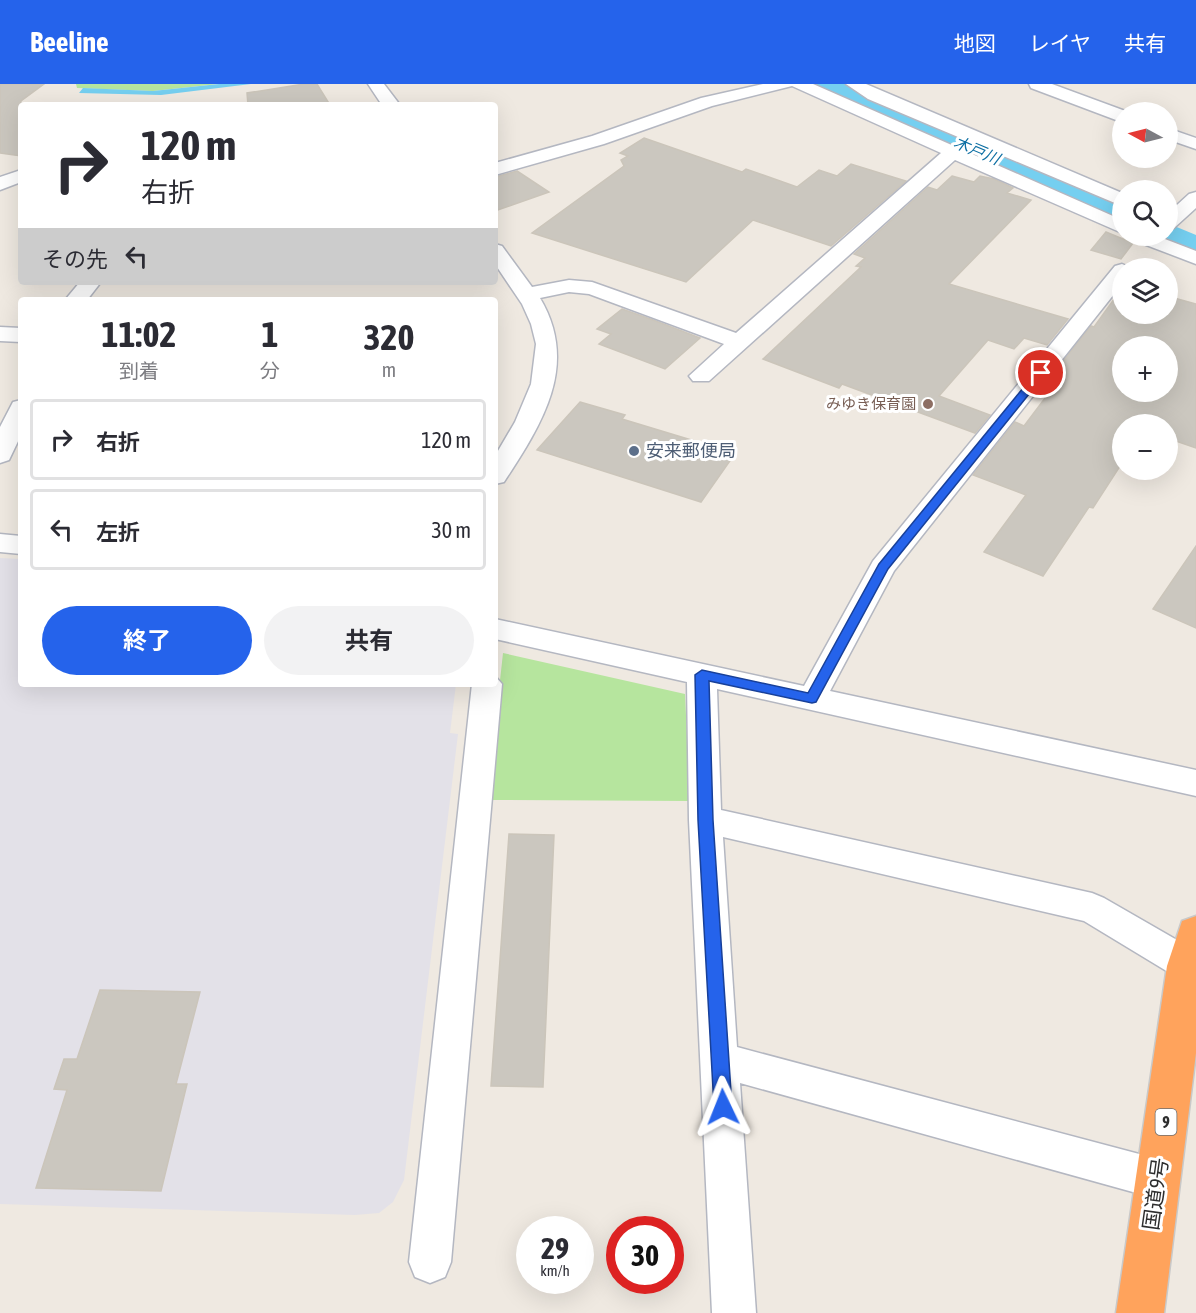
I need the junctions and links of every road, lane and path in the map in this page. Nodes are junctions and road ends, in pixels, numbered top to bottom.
1 (376, 84) edge
2 (785, 84) edge
3 (799, 84) edge
4 (854, 84) edge
5 (1037, 84) edge
6 (389, 102) edge
7 (1112, 112) edge
8 (1178, 137) edge
9 (1196, 144) edge
10 (952, 153) junction
11 (498, 168) edge
12 (18, 177) edge
13 (0, 184) edge
14 (1112, 196) edge
15 (1112, 223) edge
16 (1169, 246) edge
17 (498, 254) edge
18 (1196, 258) edge
19 (1112, 283) edge
20 (88, 285) edge
21 (526, 294) junction
22 (78, 297) edge
23 (0, 334) edge
24 (18, 334) edge
25 (740, 342) junction
26 (701, 376) dead end
27 (18, 416) edge
28 (0, 455) edge
29 (498, 471) edge
30 (0, 543) edge
31 (18, 544) edge
32 (498, 630) edge
33 (702, 675) junction
34 (487, 687) edge
35 (812, 698) junction
36 (1196, 783) edge
37 (705, 820) junction
38 (1193, 956) edge
39 (721, 1063) junction
40 (1158, 1179) junction
41 (430, 1262) dead end
42 (734, 1313) edge
43 (1140, 1313) edge

1 - 6 street
2 - 11 street
3 - 10 street
4 - 14 street
5 - 7 street
8 - 9 street
10 - 15 street
10 - 25 street
12 - 13 street
16 - 18 street
17 - 21 street
19 - 35 street
20 - 22 street
21 - 25 street
21 - 29 street
23 - 24 street
25 - 26 street
27 - 28 street
30 - 31 street
32 - 33 street
33 - 35 street
33 - 37 street
34 - 41 street
35 - 36 street
37 - 38 street
37 - 39 street
38 - 40 highway, 国道9号 / 9
39 - 40 street
39 - 42 street
40 - 43 highway, 国道9号 / 9

